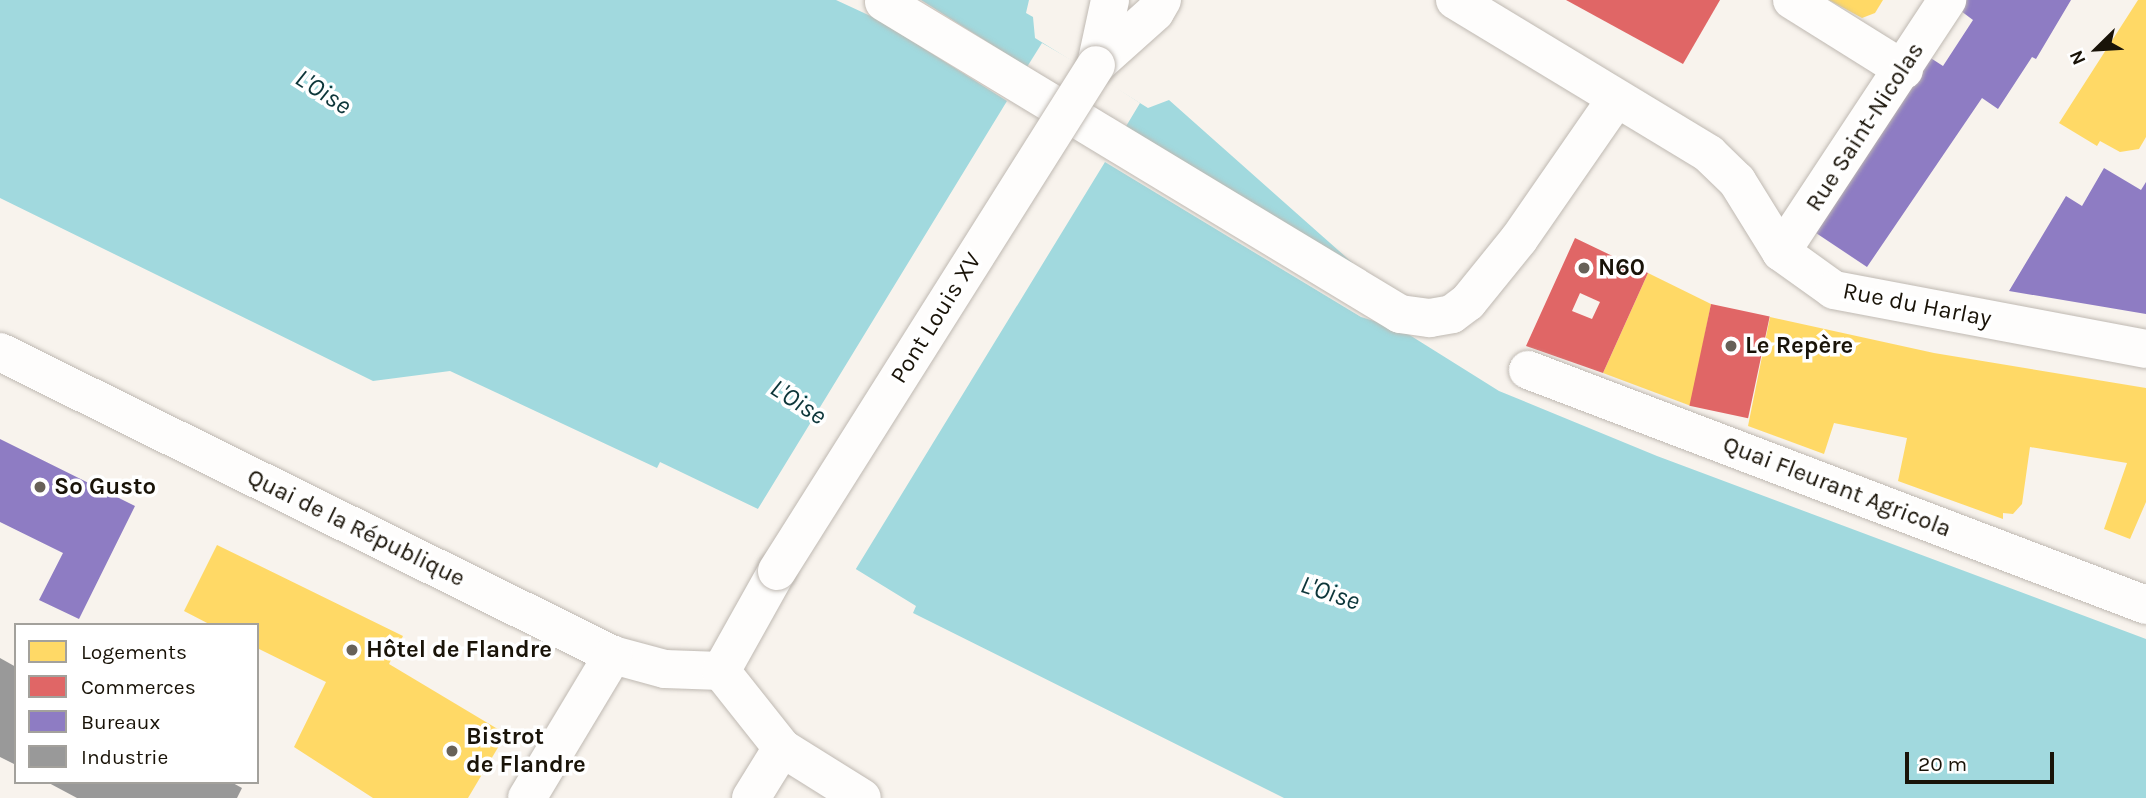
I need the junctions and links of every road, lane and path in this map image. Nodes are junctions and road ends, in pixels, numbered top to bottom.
1 (1110, 0) edge
2 (1161, 0) edge
3 (1455, 0) edge
4 (1792, 0) edge
5 (1947, 0) edge
6 (884, 2) dead end
7 (1096, 65) junction
8 (1904, 70) junction
9 (1616, 99) junction
10 (1781, 252) junction
11 (2146, 349) edge
12 (0, 352) edge
13 (1528, 370) dead end
14 (2146, 605) edge
15 (613, 655) junction
16 (721, 671) junction
17 (782, 748) junction
18 (527, 798) edge
19 (751, 798) edge
20 (862, 798) edge

1 - 7 street
2 - 7 street
3 - 9 street, Rue du Harlay
4 - 8 street
5 - 8 street, Rue Saint-Nicolas
6 - 9 street
7 - 16 street, Pont Louis XV, bridge
8 - 10 street, Rue Saint-Nicolas
9 - 10 street, Rue du Harlay
10 - 11 street, Rue du Harlay
12 - 15 street, Quai de la République
13 - 14 street, Quai Fleurant Agricola
15 - 16 street, Quai de la République
15 - 18 street
16 - 17 street
17 - 19 street
17 - 20 street

